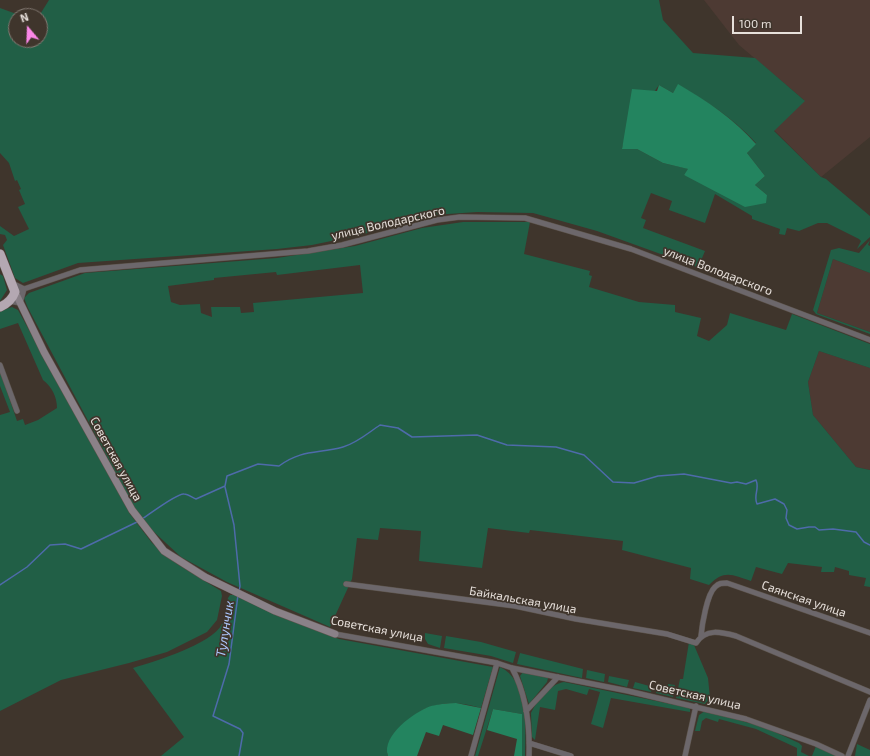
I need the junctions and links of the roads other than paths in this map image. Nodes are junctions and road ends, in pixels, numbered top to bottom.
1 (0, 254) edge
2 (11, 282) junction
3 (24, 289) junction
4 (14, 292) junction
5 (10, 301) junction
6 (20, 303) junction
7 (0, 307) edge
8 (870, 340) edge
9 (0, 365) edge
10 (17, 410) dead end
11 (346, 584) dead end
12 (870, 633) edge
13 (335, 634) joint
14 (701, 636) junction
15 (497, 663) junction
16 (512, 668) junction
17 (558, 677) junction
18 (870, 692) edge
19 (870, 700) edge
20 (696, 706) junction
21 (526, 711) junction
22 (530, 742) junction
23 (471, 756) edge
24 (529, 756) edge
25 (571, 756) edge
26 (685, 756) edge
27 (842, 756) edge
28 (848, 756) edge

1 - 2 highway
2 - 3 street
2 - 4 highway
3 - 4 street, улица Володарского
3 - 6 street
3 - 8 street, улица Володарского
4 - 5 highway
4 - 6 street, Советская улица
5 - 6 street
5 - 7 highway
6 - 13 street, Советская улица
9 - 10 street
11 - 14 street, Байкальская улица
12 - 14 street, Саянская улица
13 - 15 street, Советская улица
14 - 18 street
15 - 16 street, Советская улица
15 - 23 street
16 - 17 street, Советская улица
16 - 21 street
17 - 20 street, Советская улица
17 - 21 street
19 - 28 street
20 - 26 street
20 - 27 street, Советская улица
21 - 22 street
22 - 24 street
22 - 25 street

